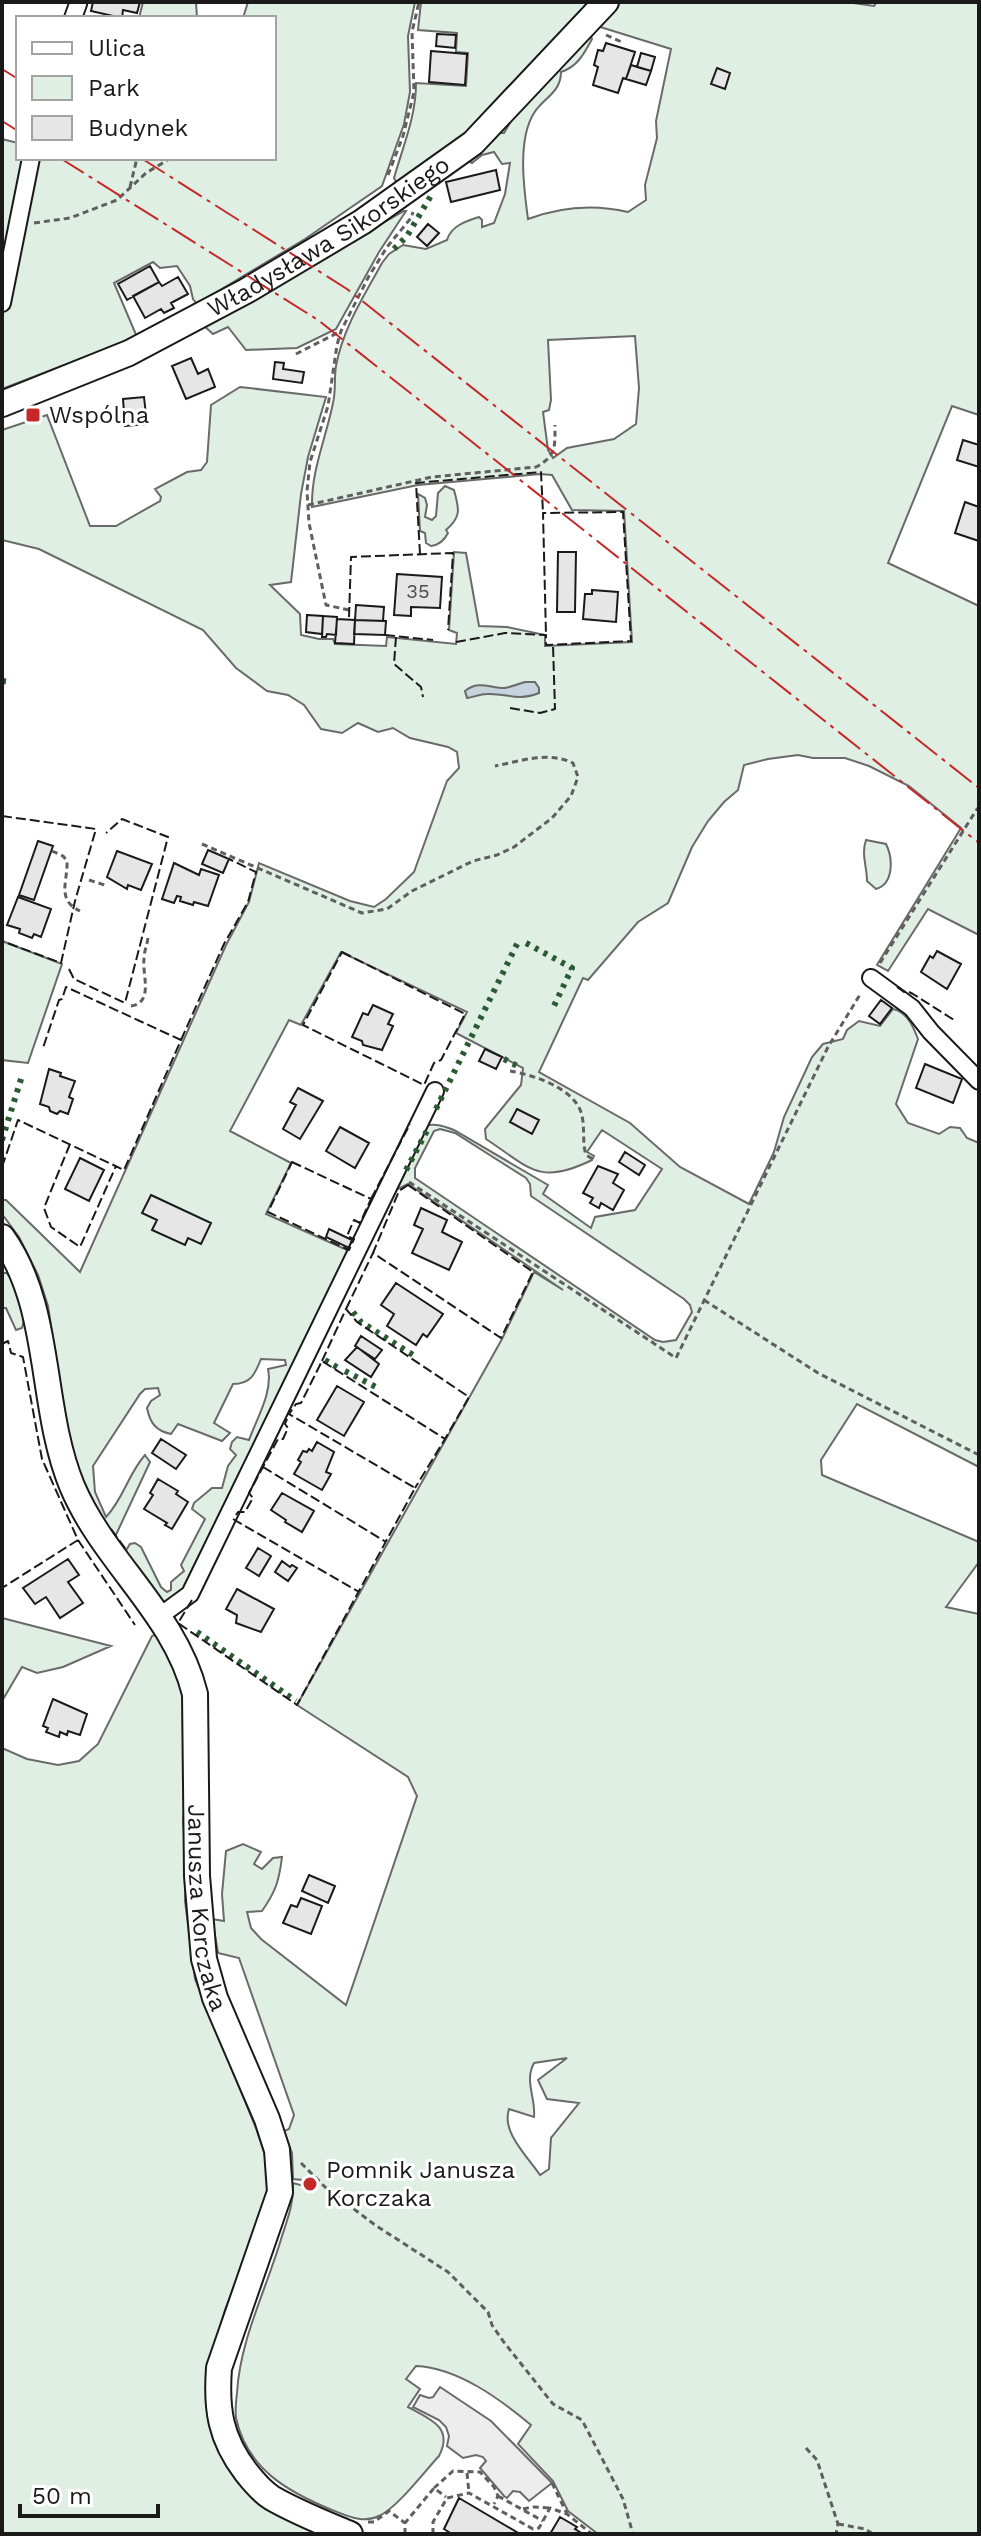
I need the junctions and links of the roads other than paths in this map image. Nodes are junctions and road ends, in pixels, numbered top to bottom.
1 (606, 2) edge
2 (31, 160) edge
3 (2, 303) edge
4 (2, 404) edge
5 (871, 978) road end
6 (979, 1081) edge
7 (435, 1091) dead end
8 (2, 1237) edge
9 (160, 1616) junction
10 (350, 2534) edge

1 - 4 street, Władysława Sikorskiego
2 - 3 street
5 - 6 street
7 - 9 street
8 - 9 street, Janusza Korczaka
9 - 10 street, Janusza Korczaka

